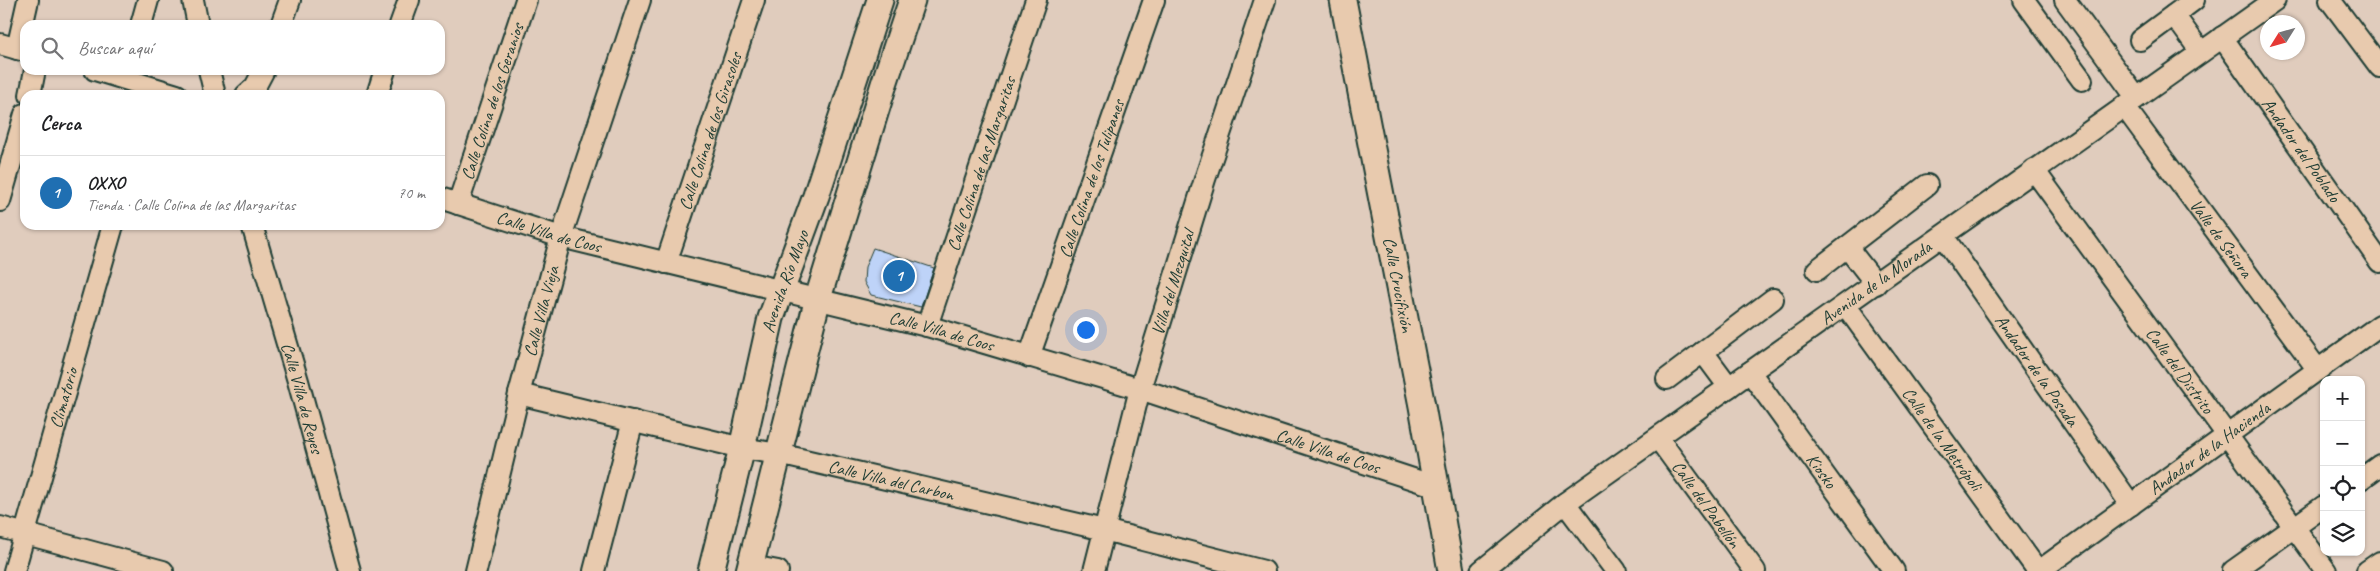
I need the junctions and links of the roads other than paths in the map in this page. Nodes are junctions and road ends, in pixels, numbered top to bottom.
1 (28, 0) edge
2 (148, 0) edge
3 (193, 0) edge
4 (290, 0) edge
5 (409, 0) edge
6 (526, 0) edge
7 (640, 0) edge
8 (754, 0) edge
9 (880, 0) edge
10 (912, 0) edge
11 (1036, 0) edge
12 (1154, 0) edge
13 (1265, 0) edge
14 (1343, 0) edge
15 (2065, 0) edge
16 (2194, 0) edge
17 (2274, 0) edge
18 (2330, 0) edge
19 (2027, 1) edge
20 (2174, 15) junction
21 (22, 20) edge
22 (142, 20) edge
23 (197, 20) edge
24 (283, 20) edge
25 (402, 20) edge
26 (20, 27) edge
27 (2222, 37) junction
28 (2140, 40) dead end
29 (14, 48) edge
30 (2201, 52) junction
31 (2380, 67) edge
32 (34, 75) edge
33 (112, 75) edge
34 (210, 75) edge
35 (261, 75) edge
36 (384, 75) edge
37 (2082, 80) dead end
38 (135, 82) edge
39 (31, 90) edge
40 (161, 90) edge
41 (213, 90) edge
42 (252, 90) edge
43 (379, 90) edge
44 (2130, 102) junction
45 (20, 132) edge
46 (2034, 170) junction
47 (1926, 185) dead end
48 (449, 201) edge
49 (0, 202) edge
50 (112, 230) edge
51 (253, 230) edge
52 (1943, 236) junction
53 (561, 237) junction
54 (1848, 247) junction
55 (2380, 262) edge
56 (666, 263) junction
57 (1817, 270) dead end
58 (1876, 284) junction
59 (780, 290) junction
60 (818, 298) junction
61 (1773, 299) dead end
62 (1846, 306) junction
63 (2380, 325) edge
64 (926, 326) junction
65 (1702, 352) junction
66 (1029, 357) junction
67 (2318, 370) junction
68 (1750, 372) junction
69 (1668, 379) dead end
70 (1729, 387) junction
71 (1140, 389) junction
72 (519, 394) junction
73 (633, 421) junction
74 (2228, 436) junction
75 (1658, 438) junction
76 (742, 448) junction
77 (779, 454) junction
78 (2380, 465) edge
79 (2365, 476) edge
80 (1437, 487) junction
81 (1565, 503) junction
82 (2131, 505) junction
83 (2320, 509) edge
84 (0, 527) edge
85 (2294, 528) junction
86 (1104, 530) junction
87 (24, 535) junction
88 (2380, 562) edge
89 (139, 568) edge
90 (750, 568) edge
91 (14, 571) edge
92 (163, 571) edge
93 (350, 571) edge
94 (476, 571) edge
95 (594, 571) edge
96 (711, 571) edge
97 (778, 571) edge
98 (1094, 571) edge
99 (1264, 571) edge
100 (1451, 571) edge
101 (1481, 571) edge
102 (1616, 571) edge
103 (1755, 571) edge
104 (1894, 571) edge
105 (2038, 571) edge
106 (2233, 571) edge
107 (2326, 571) edge
108 (2367, 571) edge

1 - 21 street
2 - 22 street
3 - 23 street
4 - 24 street
5 - 25 street
6 - 48 street, Calle Colina de los Geranios
7 - 53 street, Calle Villa Vieja
8 - 56 street, Calle Colina de los Girasoles
9 - 59 street, Avenida Río Mayo
10 - 60 street, Avenida Río Mayo
11 - 64 street, Calle Colina de las Margaritas
12 - 66 street, Calle Colina de los Tulipanes
13 - 71 street, Villa del Mezquital
14 - 80 street, Calle Crucifixión
15 - 44 street, Valle de Señora
16 - 20 street
17 - 27 street, Avenida de la Morada
18 - 31 street
19 - 37 street
20 - 28 street
20 - 30 street
26 - 29 street
27 - 30 street, Avenida de la Morada
27 - 55 street, Andador del Poblado
30 - 44 street, Avenida de la Morada
32 - 39 street
33 - 38 street
34 - 41 street
35 - 42 street
36 - 43 street
38 - 40 street
44 - 46 street, Avenida de la Morada
44 - 67 street, Valle de Señora
45 - 49 street
46 - 52 street, Avenida de la Morada
46 - 74 street, Calle del Distrito
47 - 54 street
48 - 53 street, Calle Villa de Coos
50 - 87 street, Climatorio
51 - 93 street, Calle Villa de Reyes
52 - 58 street, Avenida de la Morada
52 - 82 street, Andador de la Posada
53 - 56 street, Calle Villa de Coos
53 - 72 street, Calle Villa Vieja
54 - 57 street
54 - 58 street
56 - 59 street, Calle Villa de Coos
58 - 62 street, Avenida de la Morada
59 - 60 street, Calle Villa de Coos
59 - 76 street, Avenida Río Mayo
60 - 64 street, Calle Villa de Coos
60 - 77 street, Avenida Río Mayo
61 - 65 street
62 - 68 street, Avenida de la Morada
62 - 105 street, Calle de la Metrópoli
63 - 67 street, Andador de la Hacienda
64 - 66 street, Calle Villa de Coos
65 - 69 street
65 - 70 street
66 - 71 street, Calle Villa de Coos
67 - 74 street, Andador de la Hacienda
68 - 70 street, Avenida de la Morada
68 - 104 street, Kiosko
70 - 75 street, Avenida de la Morada
71 - 80 street, Calle Villa de Coos
71 - 86 street, Villa del Mezquital
72 - 73 street, Calle Villa del Carbon
72 - 94 street, Calle Villa Vieja
73 - 76 street, Calle Villa del Carbon
73 - 95 street
74 - 82 street, Andador de la Hacienda
74 - 85 street, Calle del Distrito
75 - 81 street, Avenida de la Morada
75 - 103 street, Calle del Pabellón
76 - 77 street, Calle Villa del Carbon
76 - 96 street, Avenida Río Mayo
77 - 86 street, Calle Villa del Carbon
77 - 90 street, Avenida Río Mayo
78 - 79 street
80 - 100 street, Calle Crucifixión
81 - 101 street, Avenida de la Morada
81 - 102 street
82 - 105 street, Andador de la Hacienda
83 - 85 street
84 - 87 street
85 - 106 street
85 - 107 street, Calle del Distrito
86 - 98 street, Villa del Mezquital
86 - 99 street, Calle Villa del Carbon
87 - 89 street
87 - 91 street, Climatorio
88 - 108 street
89 - 92 street
90 - 97 street

